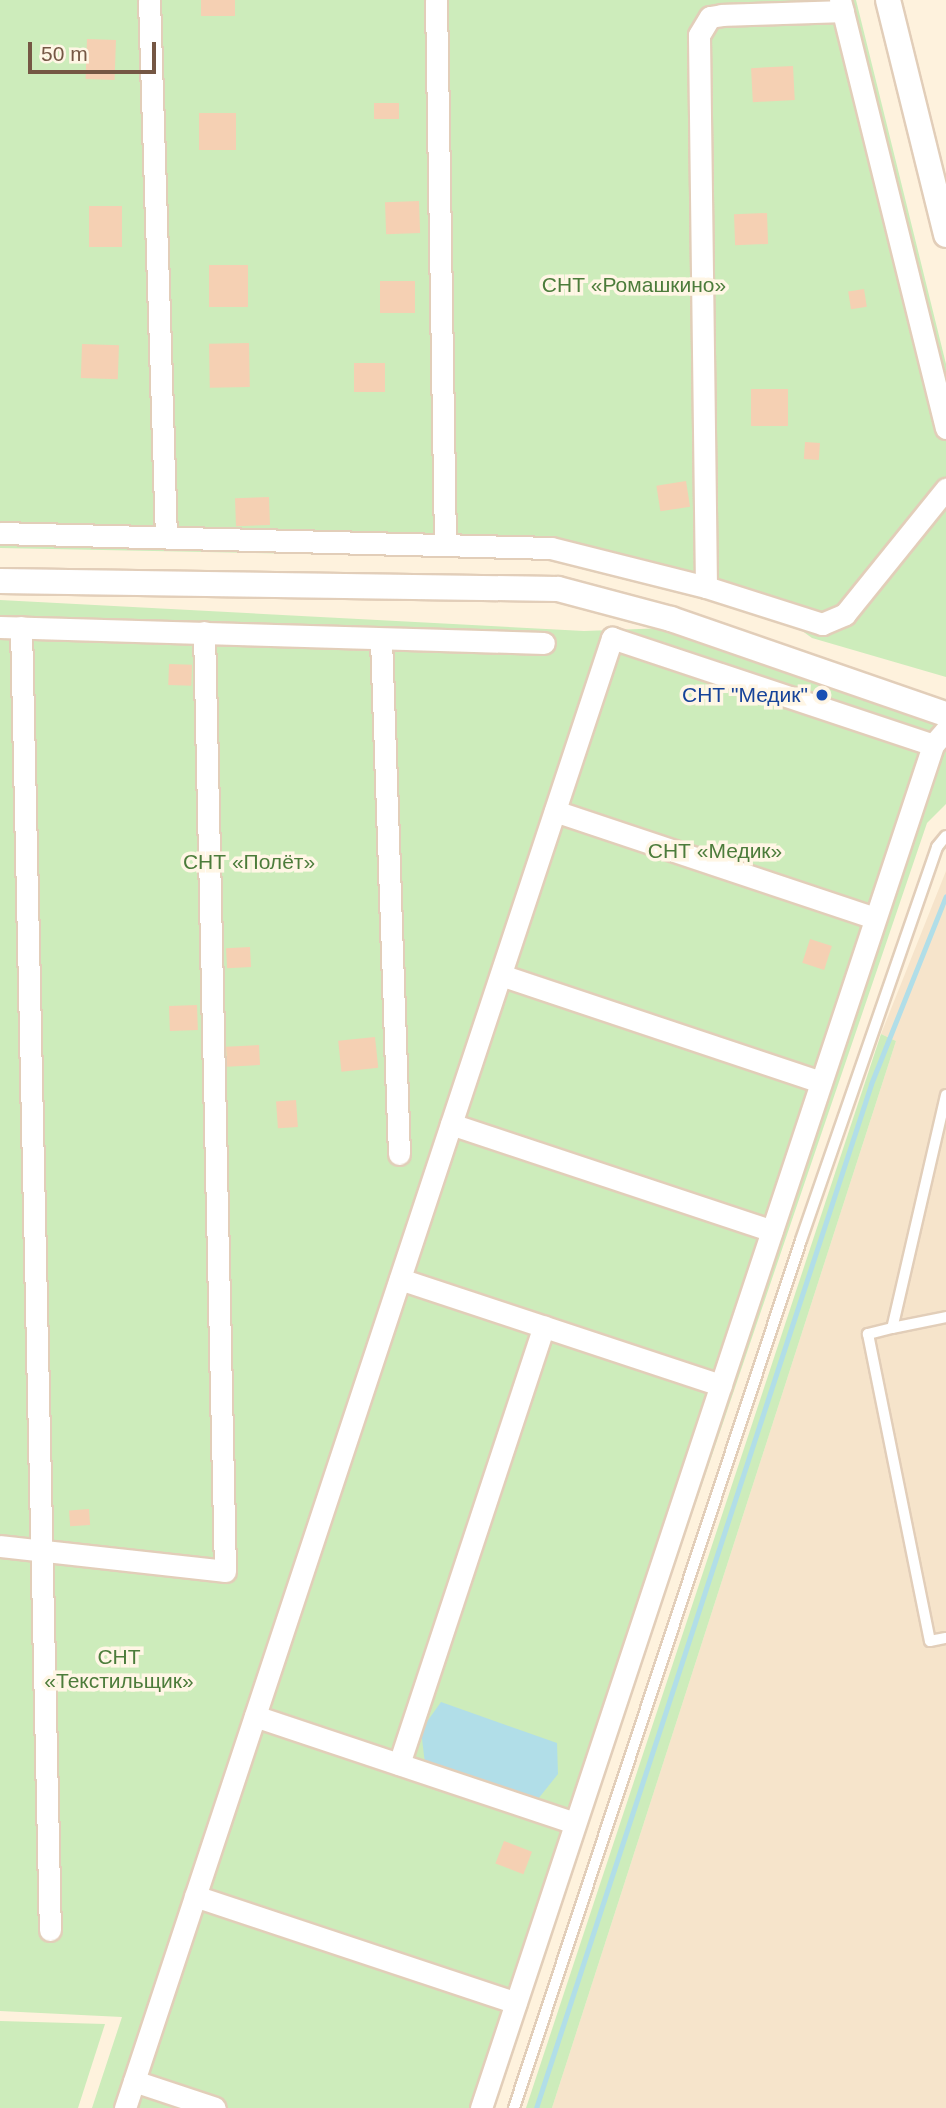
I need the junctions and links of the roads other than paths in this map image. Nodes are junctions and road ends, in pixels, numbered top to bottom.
1 (149, 0) edge
2 (436, 0) edge
3 (888, 0) edge
4 (842, 5) edge
5 (946, 236) edge
6 (946, 428) edge
7 (946, 489) edge
8 (0, 533) edge
9 (166, 537) junction
10 (445, 543) junction
11 (0, 581) edge
12 (706, 587) junction
13 (11, 627) edge
14 (204, 632) junction
15 (381, 639) junction
16 (544, 643) dead end
17 (946, 713) edge
18 (940, 737) edge
19 (555, 811) junction
20 (946, 836) edge
21 (875, 918) junction
22 (500, 975) junction
23 (821, 1082) junction
24 (946, 1095) edge
25 (451, 1124) junction
26 (940, 1142) edge
27 (399, 1154) dead end
28 (772, 1231) junction
29 (400, 1279) junction
30 (946, 1317) edge
31 (544, 1326) junction
32 (892, 1328) junction
33 (721, 1385) junction
34 (0, 1546) edge
35 (44, 1551) junction
36 (946, 1638) edge
37 (255, 1716) junction
38 (399, 1764) junction
39 (575, 1823) junction
40 (195, 1896) junction
41 (50, 1930) dead end
42 (516, 2003) junction
43 (134, 2081) junction
44 (125, 2108) edge
45 (215, 2108) edge
46 (481, 2108) edge
47 (514, 2108) edge

1 - 9 street
2 - 10 street
3 - 5 street
4 - 6 street
4 - 12 street
7 - 12 street
8 - 9 street
9 - 10 street
10 - 12 street
11 - 17 street
13 - 14 street
13 - 35 street
14 - 15 street
14 - 35 street
15 - 16 street
15 - 27 street
18 - 19 street
18 - 21 street
19 - 21 street
19 - 22 street
20 - 47 lane
21 - 23 street
22 - 23 street
22 - 25 street
23 - 28 street
24 - 26 lane
25 - 28 street
25 - 29 street
26 - 32 lane
28 - 33 street
29 - 31 street
29 - 37 street
30 - 32 lane
31 - 33 street
31 - 38 street
32 - 36 lane
33 - 39 street
34 - 35 street
35 - 41 street
37 - 38 street
37 - 40 street
38 - 39 street
39 - 42 street
40 - 42 street
40 - 43 street
42 - 46 street
43 - 44 street
43 - 45 street

